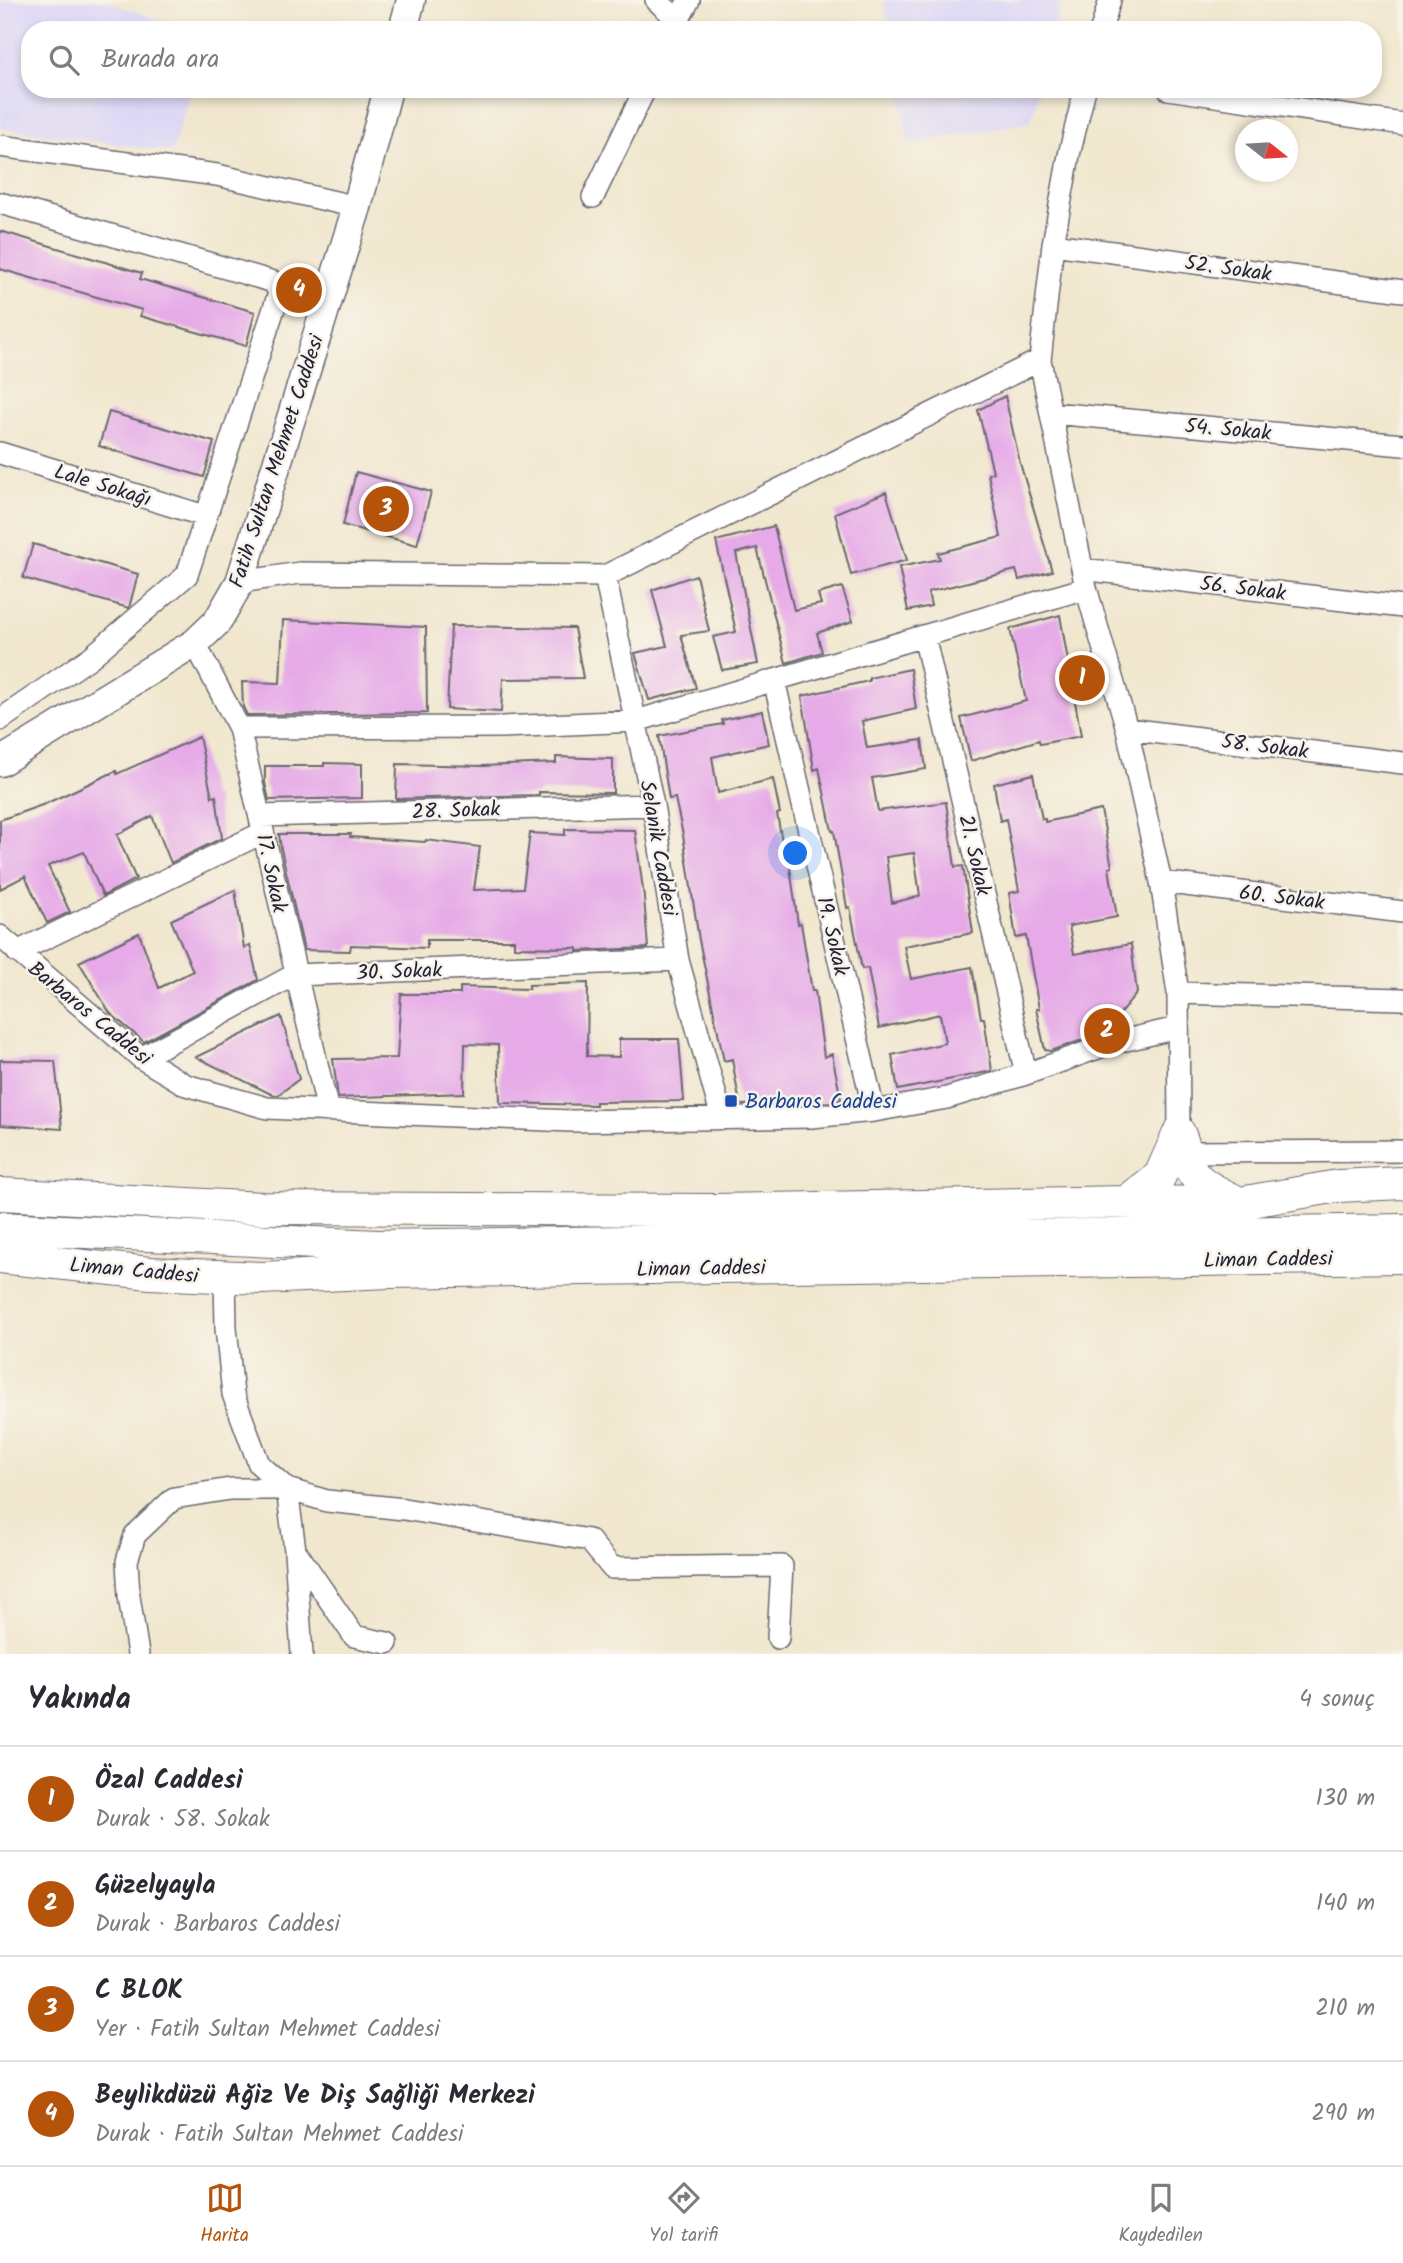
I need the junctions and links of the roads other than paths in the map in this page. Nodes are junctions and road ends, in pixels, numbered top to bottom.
1 (411, 0) edge
2 (656, 0) edge
3 (689, 0) edge
4 (1110, 0) edge
5 (405, 21) edge
6 (673, 21) edge
7 (678, 21) edge
8 (1104, 21) edge
9 (386, 98) edge
10 (641, 98) edge
11 (1083, 98) edge
12 (1228, 98) edge
13 (1403, 124) edge
14 (0, 146) edge
15 (593, 197) dead end
16 (0, 202) edge
17 (357, 207) junction
18 (1053, 244) junction
19 (1403, 291) edge
20 (1040, 360) junction
21 (1052, 413) junction
22 (1403, 445) edge
23 (0, 453) edge
24 (205, 516) junction
25 (605, 576) junction
26 (1084, 579) junction
27 (240, 582) junction
28 (1403, 607) edge
29 (924, 636) junction
30 (195, 643) junction
31 (774, 680) junction
32 (0, 720) edge
33 (636, 721) junction
34 (239, 728) junction
35 (1127, 729) junction
36 (0, 762) edge
37 (1403, 763) edge
38 (653, 805) junction
39 (261, 824) junction
40 (1161, 882) junction
41 (1403, 912) edge
42 (0, 936) edge
43 (17, 953) junction
44 (678, 960) junction
45 (294, 975) junction
46 (1178, 993) junction
47 (1403, 999) edge
48 (1177, 1028) junction
49 (141, 1058) junction
50 (1026, 1074) junction
51 (328, 1111) junction
52 (874, 1111) junction
53 (722, 1118) junction
54 (1183, 1142) junction
55 (1403, 1151) edge
56 (1403, 1183) edge
57 (0, 1194) edge
58 (1403, 1201) edge
59 (1126, 1202) junction
60 (1240, 1203) junction
61 (0, 1228) edge
62 (1403, 1230) edge
63 (0, 1257) edge
64 (1403, 1257) edge
65 (0, 1273) edge
66 (150, 1273) junction
67 (225, 1276) junction
68 (287, 1489) junction
69 (295, 1550) junction
70 (778, 1638) dead end
71 (387, 1643) dead end
72 (138, 1654) edge
73 (302, 1654) edge

1 - 5 main road
2 - 6 street
3 - 7 street
4 - 8 street
9 - 17 main road, Fatih Sultan Mehmet Caddesi
10 - 15 street
11 - 18 street
12 - 13 street
14 - 17 street
16 - 24 street
17 - 27 main road, Fatih Sultan Mehmet Caddesi
18 - 19 street, 52. Sokak
18 - 20 street
20 - 21 street
20 - 25 street
21 - 22 street, 54. Sokak
21 - 26 street
23 - 24 street, Lale Sokağı
24 - 32 street
25 - 27 street
25 - 33 street, Selanik Caddesi
26 - 28 street, 56. Sokak
26 - 29 street
26 - 35 street
27 - 30 main road, Fatih Sultan Mehmet Caddesi
29 - 31 street
29 - 50 street, 21. Sokak
30 - 34 street, 17. Sokak
30 - 36 main road, Fatih Sultan Mehmet Caddesi
31 - 33 street
31 - 52 street, 19. Sokak
33 - 34 street
33 - 38 street, Selanik Caddesi
34 - 39 street, 17. Sokak
35 - 37 street, 58. Sokak
35 - 40 street
38 - 39 street, 28. Sokak
38 - 44 street, Selanik Caddesi
39 - 43 street, 28. Sokak
39 - 45 street, 17. Sokak
40 - 41 street, 60. Sokak
40 - 46 street
42 - 43 street, Barbaros Caddesi
43 - 49 street, Barbaros Caddesi
44 - 45 street, 30. Sokak
44 - 53 street, Selanik Caddesi
45 - 49 street, 30. Sokak
45 - 51 street, 17. Sokak
46 - 47 street
46 - 48 street
48 - 50 street, Barbaros Caddesi
48 - 54 street
49 - 51 street, Barbaros Caddesi
50 - 52 street, Barbaros Caddesi
51 - 53 street, Barbaros Caddesi
52 - 53 street, Barbaros Caddesi
54 - 55 street
54 - 59 highway
54 - 60 highway
56 - 60 highway
57 - 59 highway
58 - 60 highway
59 - 60 highway
61 - 62 highway, Liman Caddesi
63 - 66 highway, Liman Caddesi
64 - 67 highway, Liman Caddesi
65 - 66 highway
66 - 67 highway, Liman Caddesi
67 - 68 street
68 - 69 street
68 - 70 street
68 - 72 street
69 - 71 street
69 - 73 street

